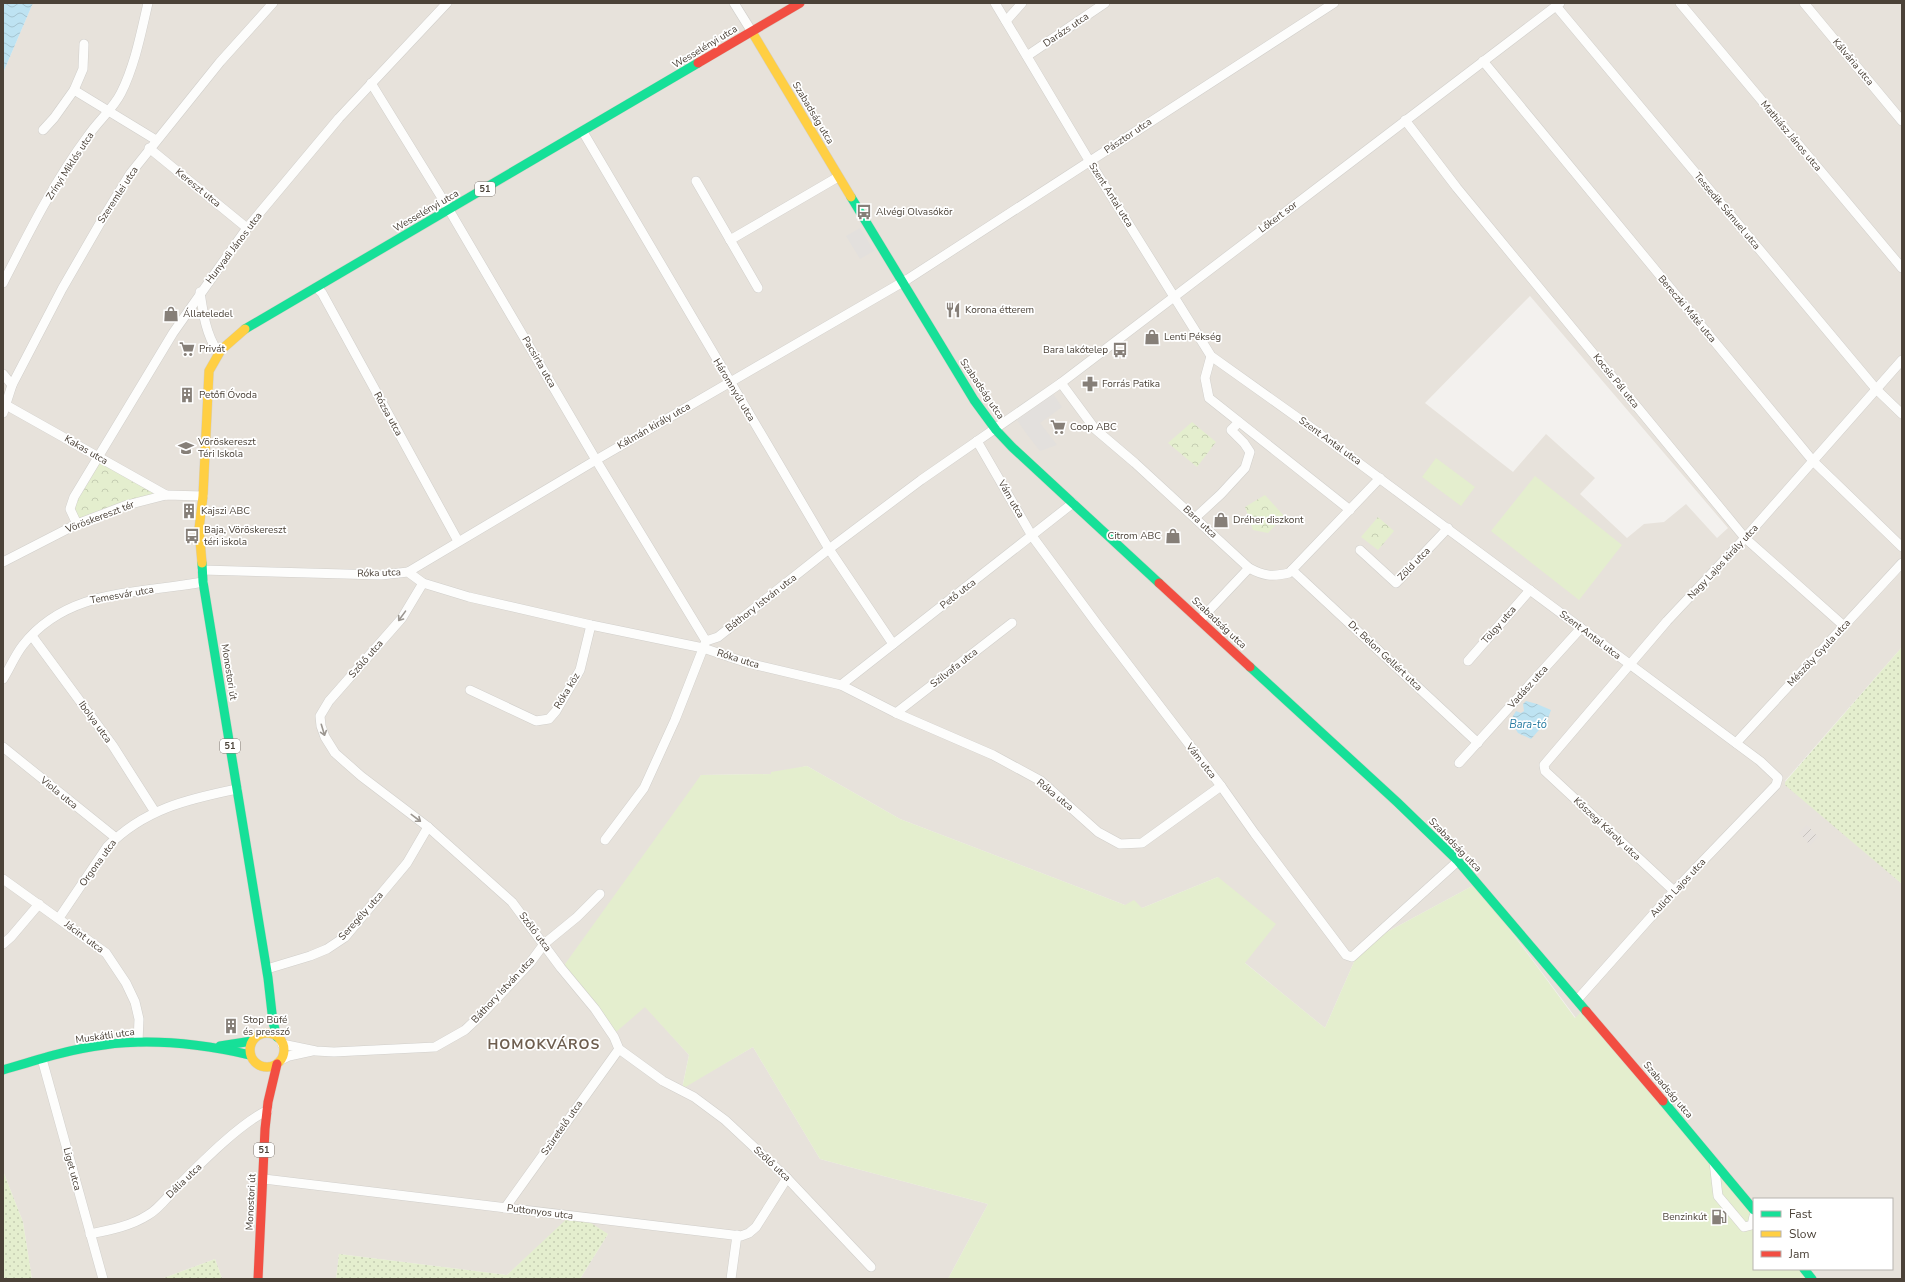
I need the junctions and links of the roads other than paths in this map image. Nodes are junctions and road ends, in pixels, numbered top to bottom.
1 (148, 3) edge
2 (273, 3) edge
3 (447, 3) edge
4 (734, 3) edge
5 (800, 3) edge
6 (995, 3) edge
7 (1022, 3) edge
8 (1105, 3) edge
9 (1334, 3) edge
10 (1680, 3) edge
11 (1804, 3) edge
12 (1558, 4) edge
13 (1006, 21) junction
14 (752, 32) junction
15 (84, 44) dead end
16 (1027, 56) junction
17 (1483, 61) junction
18 (371, 83) junction
19 (74, 90) junction
20 (108, 112) junction
21 (1405, 120) junction
22 (1902, 121) edge
23 (43, 130) dead end
24 (583, 132) junction
25 (156, 140) junction
26 (149, 148) junction
27 (1090, 162) junction
28 (838, 177) junction
29 (696, 181) dead end
30 (449, 210) junction
31 (247, 228) junction
32 (730, 240) junction
33 (1902, 268) edge
34 (902, 281) junction
35 (3, 283) edge
36 (317, 288) junction
37 (758, 288) dead end
38 (200, 292) junction
39 (1174, 296) junction
40 (218, 352) junction
41 (1211, 356) junction
42 (1902, 360) edge
43 (3, 374) edge
44 (729, 382) junction
45 (1061, 383) junction
46 (12, 385) junction
47 (1876, 389) junction
48 (5, 409) edge
49 (1902, 414) edge
50 (1239, 422) junction
51 (996, 430) junction
52 (977, 441) junction
53 (98, 457) junction
54 (596, 460) junction
55 (1813, 461) junction
56 (1380, 478) junction
57 (166, 495) junction
58 (203, 496) junction
59 (1073, 503) junction
60 (1350, 510) junction
61 (1195, 518) junction
62 (77, 524) junction
63 (1448, 528) junction
64 (1032, 536) junction
65 (1745, 538) junction
66 (458, 541) junction
67 (1902, 547) edge
68 (829, 550) junction
69 (1360, 550) dead end
70 (3, 562) edge
71 (1902, 563) edge
72 (1249, 568) junction
73 (202, 570) junction
74 (1292, 570) junction
75 (408, 572) junction
76 (202, 582) junction
77 (423, 583) junction
78 (1530, 590) junction
79 (1200, 620) junction
80 (1012, 623) dead end
81 (591, 625) junction
82 (1844, 626) junction
83 (1581, 628) junction
84 (32, 636) junction
85 (893, 644) junction
86 (704, 645) junction
87 (1468, 661) dead end
88 (1630, 665) junction
89 (3, 679) edge
90 (842, 685) junction
91 (470, 690) dead end
92 (896, 713) junction
93 (1478, 743) junction
94 (1736, 743) junction
95 (3, 747) edge
96 (1459, 763) dead end
97 (1544, 765) joint
98 (1778, 778) joint
99 (1221, 786) junction
100 (237, 789) junction
101 (155, 812) junction
102 (428, 827) junction
103 (116, 838) junction
104 (605, 840) dead end
105 (1458, 861) junction
106 (3, 879) edge
107 (1674, 891) junction
108 (600, 894) dead end
109 (39, 904) junction
110 (59, 918) junction
111 (3, 944) edge
112 (544, 944) junction
113 (267, 969) junction
114 (269, 995) junction
115 (1577, 1000) junction
116 (261, 1034) junction
117 (280, 1040) junction
118 (252, 1041) junction
119 (138, 1042) junction
120 (212, 1047) junction
121 (619, 1049) junction
122 (316, 1051) junction
123 (250, 1055) junction
124 (42, 1059) junction
125 (279, 1062) junction
126 (3, 1070) edge
127 (263, 1074) junction
128 (268, 1106) junction
129 (1714, 1162) junction
130 (787, 1178) junction
131 (264, 1179) junction
132 (505, 1208) junction
133 (1753, 1209) edge
134 (1753, 1220) edge
135 (90, 1234) junction
136 (737, 1235) junction
137 (871, 1267) dead end
138 (1805, 1270) edge
139 (103, 1279) edge
140 (258, 1279) edge
141 (731, 1279) edge
142 (1812, 1279) edge

1 - 20 street, Zrínyi Miklós utca
2 - 25 street, Szeremlei utca
3 - 18 street, Hunyadi János utca
4 - 14 street, Szabadság utca
5 - 14 main road, 51
6 - 13 street, Szent Antal utca
7 - 13 street
8 - 16 street, Darázs utca
9 - 27 street, Pásztor utca
10 - 33 street, Mathiász János utca
11 - 22 street, Kálvária utca
12 - 17 street, Lőkert sor
12 - 47 street, Tessedik Sámuel utca
13 - 16 street, Szent Antal utca
14 - 24 main road, Wesselényi utca / 51
14 - 28 main road, Szabadság utca
15 - 19 street
16 - 27 street, Szent Antal utca
17 - 21 street, Lőkert sor
17 - 55 street, Bereczki Máté utca
18 - 30 street, Pacsirta utca
18 - 31 street, Hunyadi János utca
19 - 20 street
19 - 23 street
20 - 25 street
20 - 35 street, Zrínyi Miklós utca
21 - 39 street, Lőkert sor
21 - 65 street, Kocsis Pál utca
24 - 30 main road, Wesselényi utca / 51
24 - 44 street, Háromnyúl utca
25 - 26 street, Szeremlei utca
26 - 31 street, Kereszt utca
26 - 46 street, Szeremlei utca
27 - 34 street, Pásztor utca
27 - 39 street, Szent Antal utca
28 - 32 street
28 - 34 main road, Szabadság utca
29 - 32 street
30 - 36 main road, Wesselényi utca / 51
30 - 54 street, Pacsirta utca
31 - 38 street, Hunyadi János utca
32 - 37 street
34 - 44 street, Kálmán király utca
34 - 51 main road, Szabadság utca
36 - 40 main road, Wesselényi utca / 51
36 - 66 street, Rózsa utca
38 - 40 street
38 - 53 street, Hunyadi János utca
39 - 41 street, Szent Antal utca
39 - 45 street, Lőkert sor
40 - 58 main road, Monostori út / 51
41 - 50 street
41 - 56 street, Szent Antal utca
42 - 47 street, Nagy Lajos király utca
43 - 46 street
44 - 54 street, Kálmán király utca
44 - 68 street, Háromnyúl utca
45 - 51 street, Lőkert sor
45 - 61 street, Bara utca
46 - 48 street, Szeremlei utca
47 - 49 street, Tessedik Sámuel utca
47 - 55 street, Nagy Lajos király utca
48 - 53 street, Kakas utca
50 - 60 street
50 - 61 street
51 - 52 street, Báthory István utca
51 - 59 main road, Szabadság utca
52 - 64 street, Vám utca
52 - 68 street, Báthory István utca
53 - 57 street, Kakas utca
53 - 62 street, Hunyadi János utca
54 - 66 street, Kálmán király utca
54 - 86 street, Pacsirta utca
55 - 65 street, Nagy Lajos király utca
55 - 67 street, Bereczki Máté utca
56 - 60 street, Bara utca
56 - 63 street, Szent Antal utca
57 - 58 street, Vöröskereszt tér
57 - 62 street, Vöröskereszt tér
58 - 73 main road, Monostori út / 51
59 - 64 street, Pető utca
59 - 79 main road, Szabadság utca
60 - 74 street, Bara utca
61 - 72 street, Bara utca
62 - 70 street, Vöröskereszt tér
63 - 69 street, Zöld utca
63 - 78 street, Szent Antal utca
64 - 85 street, Pető utca
64 - 99 street, Vám utca
65 - 82 street, Kocsis Pál utca
65 - 88 street, Nagy Lajos király utca
66 - 75 street, Kálmán király utca
68 - 85 street, Háromnyúl utca
68 - 86 street, Báthory István utca
71 - 82 street, Mészöly Gyula utca
72 - 74 street, Bara utca
72 - 79 street
73 - 75 street, Róka utca
73 - 76 main road, Monostori út / 51
74 - 93 street, Dr. Belon Gellért utca
75 - 77 street, Róka utca
76 - 84 street, Temesvár utca
76 - 100 main road, Monostori út / 51
77 - 81 street, Róka utca
77 -> 102 street, Szőlő utca
78 - 83 street, Szent Antal utca
78 - 87 street, Tölgy utca
79 - 105 main road, Szabadság utca
80 - 92 street, Szilvafa utca
81 - 86 street, Róka utca
81 - 91 street, Róka köz
82 - 94 street, Mészöly Gyula utca
83 - 88 street, Szent Antal utca
83 - 93 street, Vadász utca
84 - 89 street, Temesvár utca
84 - 101 street, Ibolya utca
85 - 90 street, Pető utca
86 - 90 street, Róka utca
86 - 104 street
88 - 94 street, Szent Antal utca
88 - 97 street, Nagy Lajos király utca
90 - 92 street, Róka utca
92 - 99 street, Róka utca
93 - 96 street, Vadász utca
94 - 98 street, Szent Antal utca
95 - 103 street, Viola utca
97 - 107 street, Kőszegi Károly utca
98 - 107 street, Aulich Lajos utca
99 - 105 street, Vám utca
100 - 101 street, Orgona utca
100 - 113 main road, Monostori út / 51
101 - 103 street, Orgona utca
102 - 112 street, Szőlő utca
102 - 113 street, Seregély utca
103 - 110 street, Orgona utca
105 - 115 main road, Szabadság utca
106 - 109 street, Jácint utca
107 - 115 street, Aulich Lajos utca
108 - 112 street, Báthory István utca
109 - 110 street, Jácint utca
109 - 111 street
110 - 119 street, Jácint utca
112 - 121 street, Szőlő utca
112 - 122 street, Báthory István utca
113 - 114 main road, Monostori út / 51
114 - 116 main road, Monostori út / 51
114 - 117 main road, Monostori út / 51
115 - 129 main road, Szabadság utca
116 - 117 main road
116 - 118 main road
117 - 122 street, Báthory István utca
117 - 125 main road, 51
118 - 120 main road, Muskátli utca
118 - 123 main road
119 - 120 main road, Muskátli utca
119 - 124 main road, Muskátli utca
120 - 123 main road, Muskátli utca
121 - 130 street, Szőlő utca
121 - 132 street, Szüretelő utca
122 - 125 street, Báthory István utca
123 - 127 main road
124 - 126 main road, Muskátli utca
124 - 135 street, Liget utca
125 - 127 main road
125 - 128 main road, Monostori út / 51
127 - 128 main road, Monostori út / 51
128 - 131 main road, Monostori út / 51
128 - 135 street, Dália utca
129 - 133 main road, Szabadság utca
129 - 134 street
130 - 136 street, Puttonyos utca
130 - 137 street, Szőlő utca
131 - 132 street, Puttonyos utca
131 - 140 main road, Monostori út / 51
132 - 136 street, Puttonyos utca
135 - 139 street, Liget utca
136 - 141 street
138 - 142 main road

